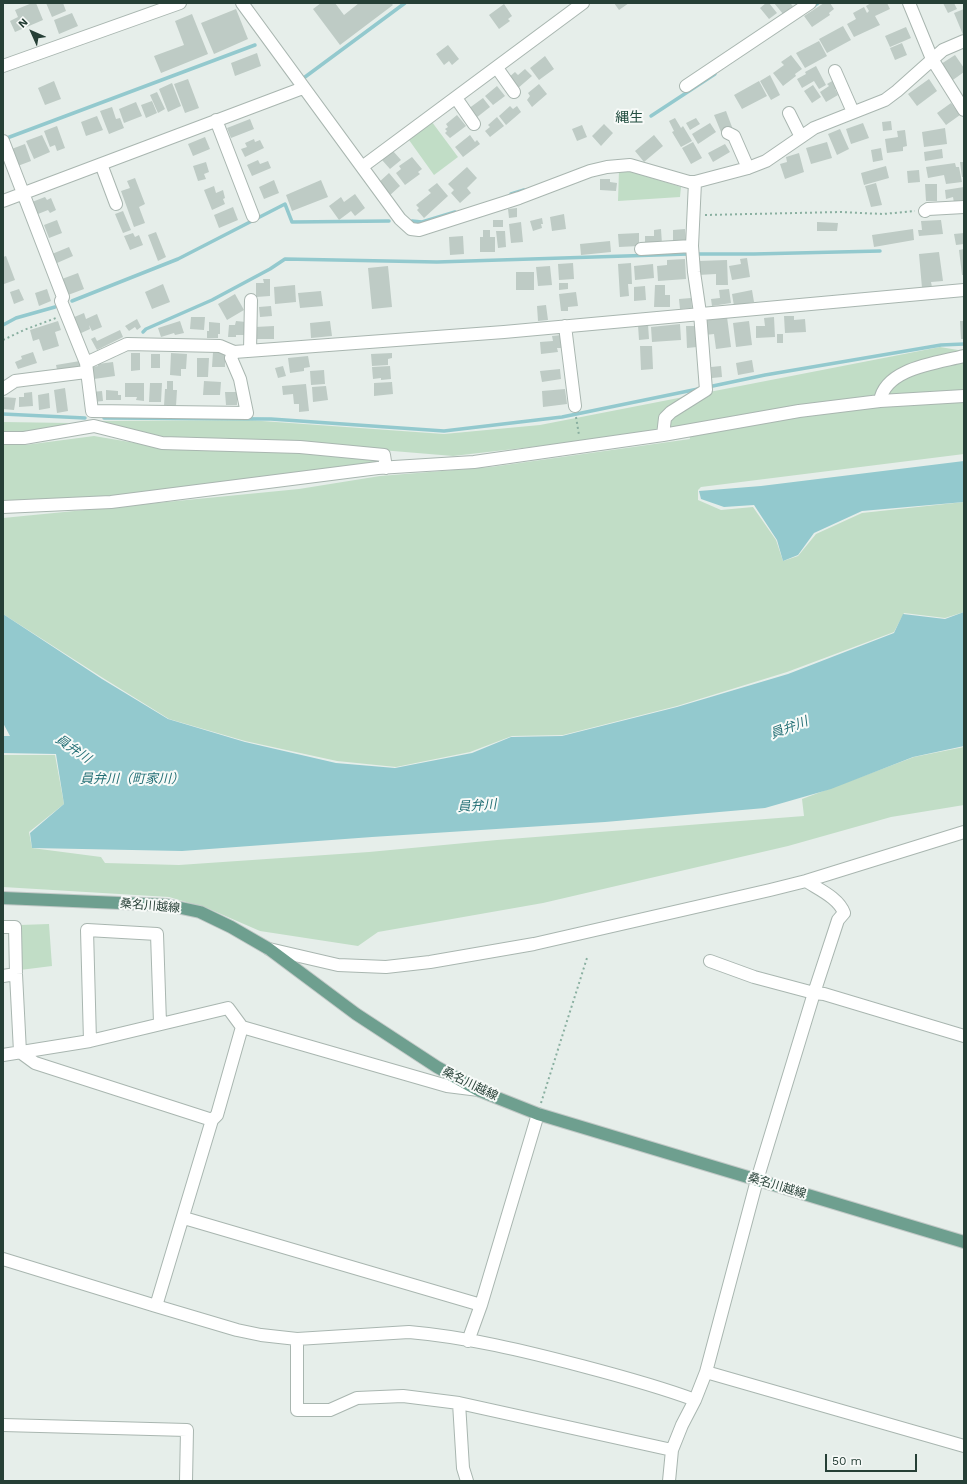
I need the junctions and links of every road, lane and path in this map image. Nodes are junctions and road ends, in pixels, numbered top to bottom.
1 (180, 3) edge
2 (242, 3) edge
3 (583, 3) edge
4 (810, 3) edge
5 (909, 3) edge
6 (964, 41) edge
7 (932, 59) junction
8 (3, 66) edge
9 (497, 68) junction
10 (835, 70) dead end
11 (686, 86) dead end
12 (303, 88) junction
13 (514, 92) dead end
14 (456, 98) junction
15 (964, 110) edge
16 (853, 112) junction
17 (789, 113) dead end
18 (216, 120) junction
19 (474, 124) dead end
20 (728, 133) dead end
21 (802, 137) junction
22 (3, 141) edge
23 (101, 164) junction
24 (362, 167) junction
25 (748, 168) junction
26 (695, 182) junction
27 (24, 194) junction
28 (3, 201) edge
29 (116, 204) dead end
30 (964, 207) edge
31 (925, 211) joint
32 (694, 215) junction
33 (253, 216) dead end
34 (692, 246) junction
35 (641, 249) dead end
36 (964, 290) edge
37 (251, 300) dead end
38 (700, 313) junction
39 (66, 314) junction
40 (565, 326) junction
41 (3, 340) edge
42 (250, 351) junction
43 (234, 352) junction
44 (964, 356) edge
45 (86, 367) junction
46 (3, 389) edge
47 (964, 396) edge
48 (880, 401) junction
49 (575, 406) dead end
50 (92, 412) junction
51 (577, 419) dead end
52 (94, 426) junction
53 (663, 435) junction
54 (3, 438) edge
55 (581, 446) junction
56 (386, 468) junction
57 (3, 507) edge
58 (964, 832) edge
59 (806, 880) junction
60 (3, 898) edge
61 (3, 927) edge
62 (268, 949) junction
63 (587, 958) dead end
64 (710, 962) dead end
65 (16, 974) junction
66 (3, 976) edge
67 (814, 993) junction
68 (160, 1023) junction
69 (242, 1027) junction
70 (964, 1036) edge
71 (90, 1041) junction
72 (20, 1052) junction
73 (3, 1055) edge
74 (480, 1091) junction
75 (538, 1114) junction
76 (212, 1120) junction
77 (757, 1180) junction
78 (184, 1218) junction
79 (964, 1242) edge
80 (3, 1259) edge
81 (480, 1305) junction
82 (156, 1306) junction
83 (297, 1339) junction
84 (468, 1341) junction
85 (706, 1372) junction
86 (695, 1400) junction
87 (459, 1403) junction
88 (3, 1425) edge
89 (964, 1446) edge
90 (672, 1450) junction
91 (186, 1481) edge
92 (467, 1481) edge
93 (669, 1481) edge

1 - 8 street
2 - 12 street
3 - 9 street
4 - 11 street
5 - 7 street
6 - 7 street
7 - 15 street
7 - 16 street
9 - 13 street
9 - 14 street
10 - 16 street
12 - 18 street
12 - 24 street
14 - 19 street
14 - 24 street
16 - 21 street
17 - 21 street
18 - 23 street
18 - 33 street
20 - 25 street
21 - 25 street
22 - 27 street
23 - 27 street
23 - 29 street
24 - 26 street
25 - 26 street
26 - 32 street
27 - 28 street
27 - 39 street
30 - 31 street
31 - 32 path
32 - 34 street
34 - 35 street
34 - 38 street
36 - 38 street
37 - 42 street
38 - 40 street
38 - 53 street
39 - 41 path
39 - 45 street
40 - 42 street
40 - 49 street
42 - 43 street
43 - 45 street
43 - 50 street
44 - 48 street
45 - 46 street
45 - 50 street
47 - 48 street
48 - 53 street
50 - 52 street
51 - 55 path
52 - 54 street
52 - 56 street
53 - 55 street
55 - 56 street
56 - 57 street
58 - 59 street
59 - 62 street
59 - 67 street
60 - 62 main road, 桑名川越線
61 - 65 street
62 - 74 main road, 桑名川越線
63 - 75 path
64 - 67 street
65 - 66 street
65 - 72 street
67 - 70 street
67 - 77 street
68 - 69 street
68 - 71 street
68 - 71 street
69 - 74 street
69 - 76 street
71 - 72 street
72 - 73 street
72 - 76 street
74 - 75 main road, 桑名川越線
75 - 77 main road, 桑名川越線
75 - 81 street
76 - 78 street
77 - 79 main road, 桑名川越線
77 - 85 street
78 - 81 street
78 - 82 street
80 - 82 street
81 - 84 street
82 - 83 street
83 - 84 street
83 - 87 street
84 - 86 street
85 - 86 street
85 - 89 street
86 - 90 street
87 - 90 street
87 - 92 street
88 - 91 street
90 - 93 street

